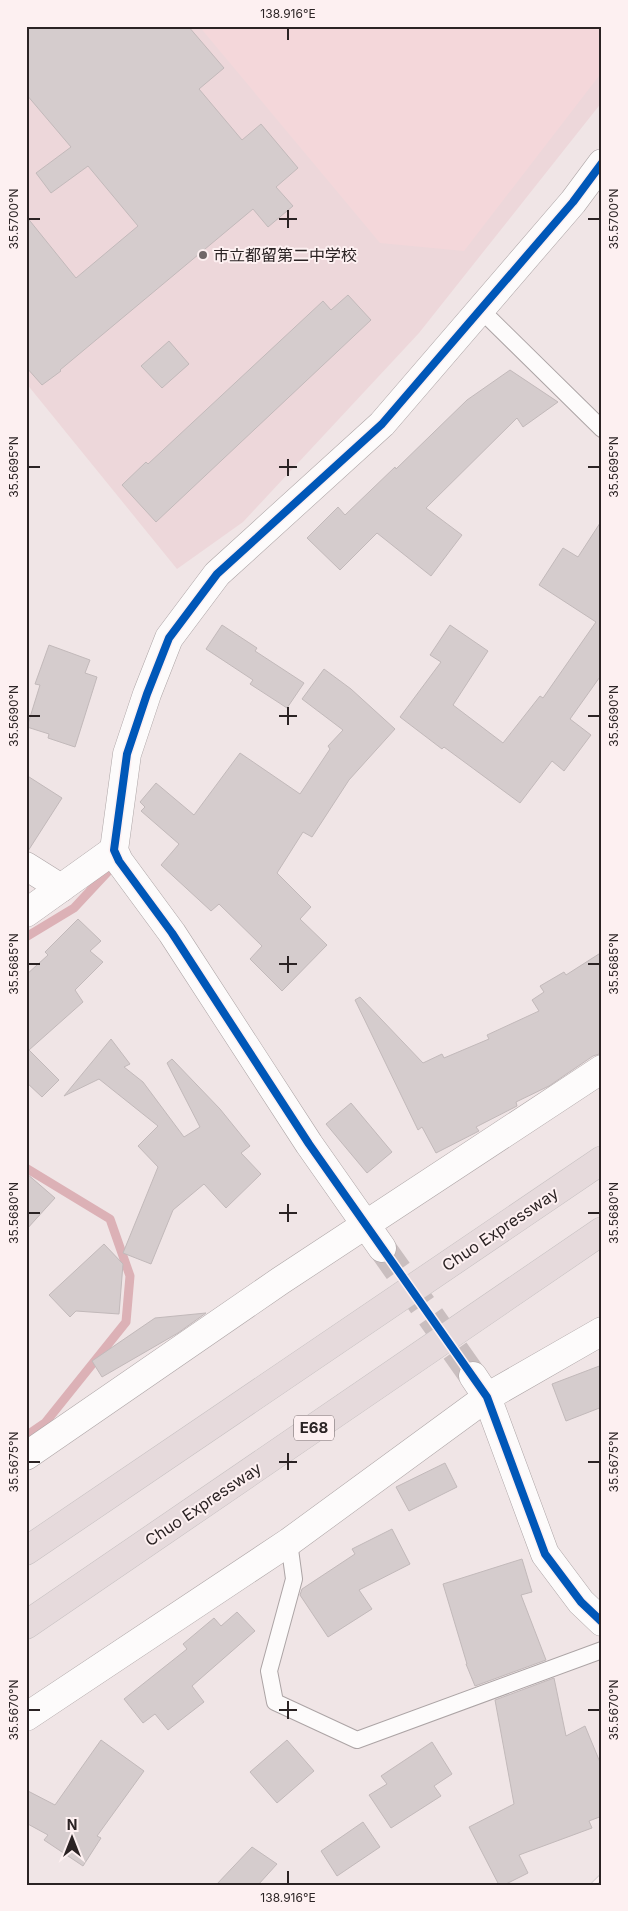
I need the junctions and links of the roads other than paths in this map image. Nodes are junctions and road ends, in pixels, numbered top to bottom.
1 (602, 163) edge
2 (480, 309) junction
3 (602, 429) edge
4 (114, 850) junction
5 (26, 866) edge
6 (61, 888) junction
7 (26, 913) edge
8 (602, 1069) edge
9 (602, 1160) edge
10 (366, 1224) junction
11 (602, 1231) edge
12 (382, 1248) tunnel mouth
13 (602, 1331) edge
14 (480, 1387) junction
15 (26, 1456) edge
16 (289, 1542) junction
17 (26, 1551) edge
18 (602, 1622) edge
19 (26, 1625) edge
20 (602, 1650) edge
21 (26, 1717) edge

1 - 2 street
2 - 3 lane
2 - 4 street
4 - 6 street
4 - 10 street
5 - 6 street
6 - 7 street
8 - 10 street
9 - 17 highway, Chuo Expressway
10 - 12 street
10 - 15 street
11 - 19 highway, Chuo Expressway / E68
13 - 14 street
14 - 16 street
14 - 18 street
16 - 20 lane
16 - 21 street

